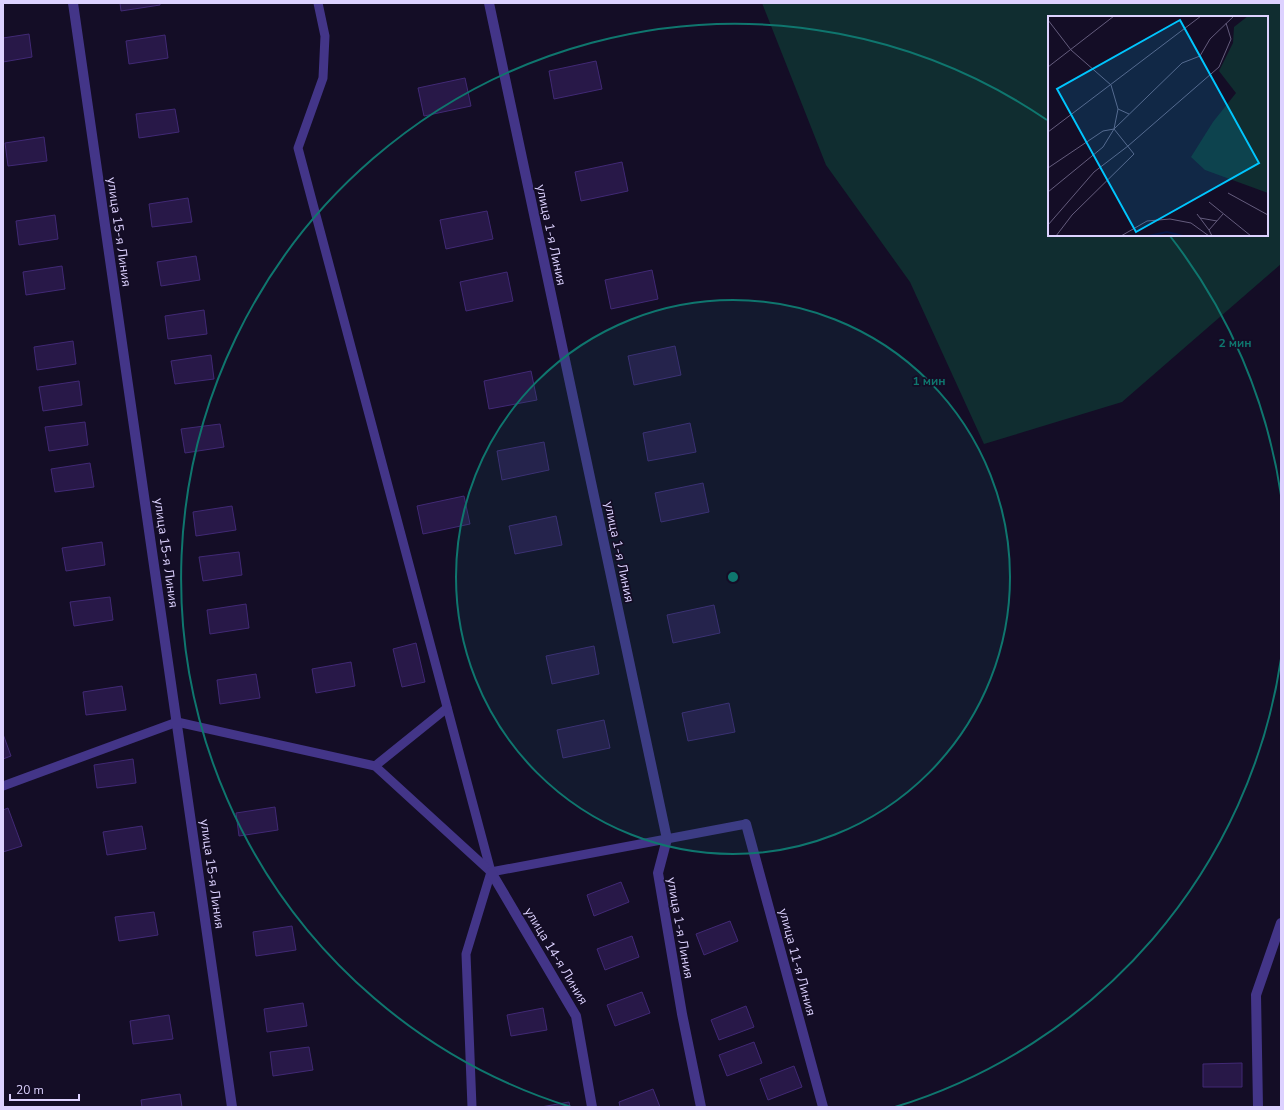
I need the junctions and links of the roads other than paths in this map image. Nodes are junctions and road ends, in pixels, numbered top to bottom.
1 (73, 3) edge
2 (318, 3) edge
3 (488, 3) edge
4 (447, 708) junction
5 (177, 722) junction
6 (375, 766) junction
7 (3, 786) edge
8 (746, 824) joint
9 (667, 839) junction
10 (491, 872) junction
11 (1281, 923) edge
12 (232, 1107) edge
13 (472, 1107) edge
14 (592, 1107) edge
15 (701, 1107) edge
16 (823, 1107) edge
17 (1258, 1107) edge

1 - 5 street, улица 15-я Линия
2 - 4 lane
3 - 9 street, улица 1-я Линия
4 - 6 lane
4 - 10 lane
5 - 6 lane
5 - 7 lane
5 - 12 street, улица 15-я Линия
6 - 10 lane
8 - 9 lane
8 - 16 street, улица 11-я Линия
9 - 10 lane
9 - 15 street, улица 1-я Линия
10 - 13 lane
10 - 14 street, улица 14-я Линия
11 - 17 street

